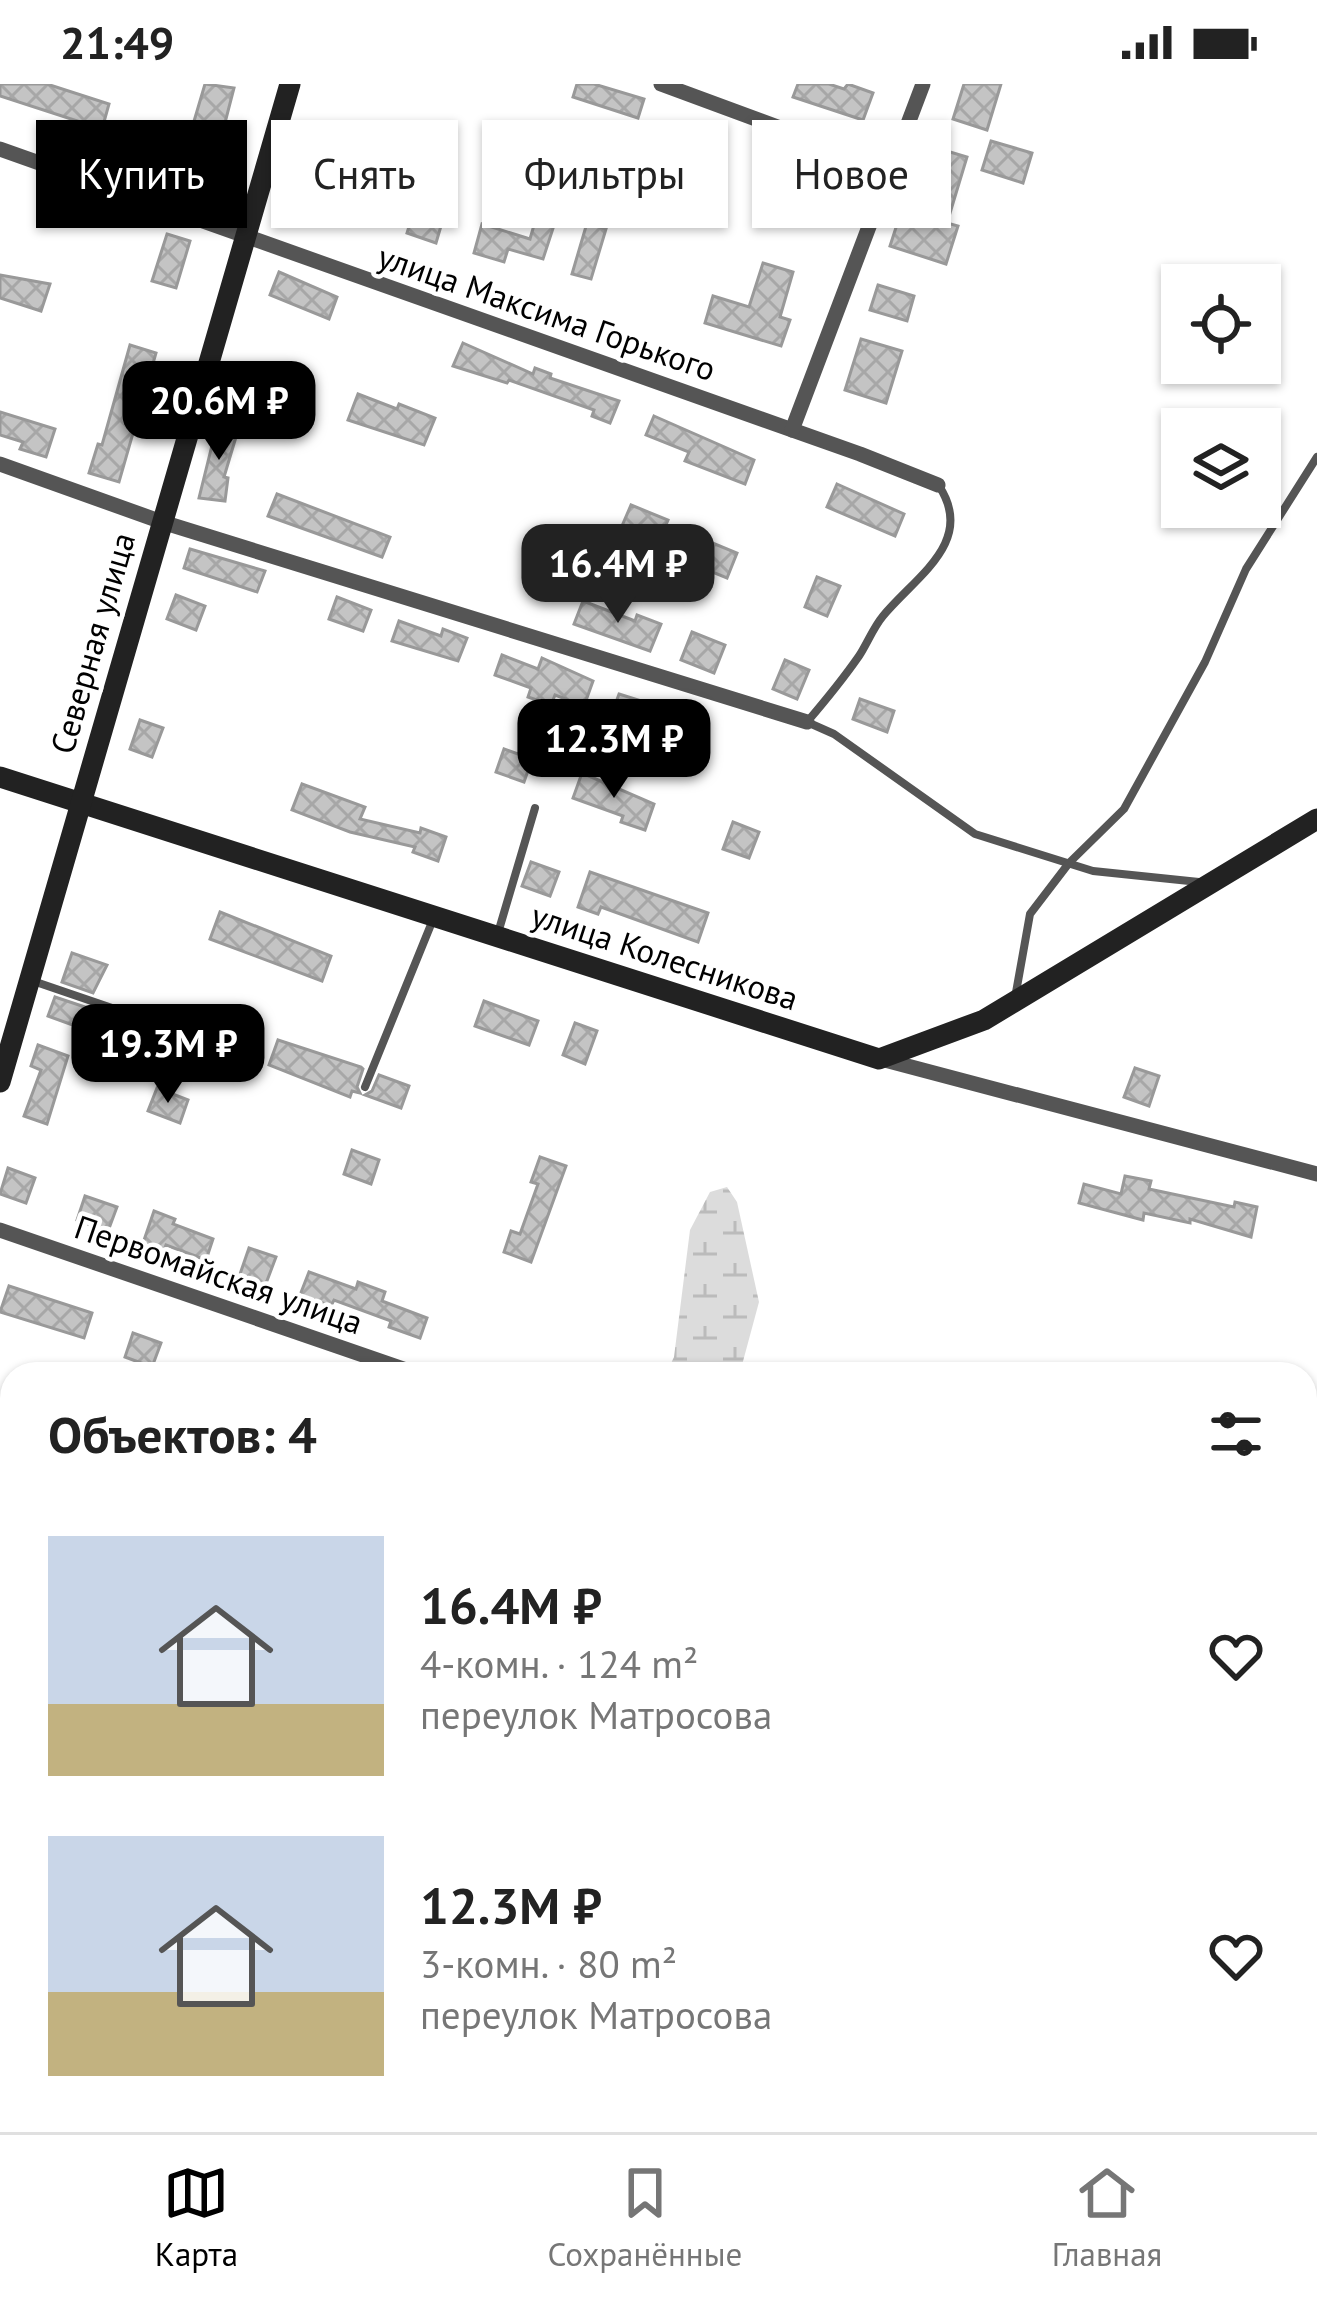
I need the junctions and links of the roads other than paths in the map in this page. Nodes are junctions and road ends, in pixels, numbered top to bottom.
1 (290, 84) edge
2 (661, 84) edge
3 (923, 84) edge
4 (758, 120) edge
5 (909, 120) edge
6 (0, 149) edge
7 (869, 228) edge
8 (244, 237) junction
9 (793, 430) junction
10 (1317, 457) edge
11 (0, 464) edge
12 (938, 485) joint
13 (162, 522) junction
14 (807, 722) junction
15 (0, 777) edge
16 (80, 805) junction
17 (535, 808) dead end
18 (1317, 818) edge
19 (1069, 863) junction
20 (1207, 882) junction
21 (434, 917) junction
22 (496, 937) junction
23 (30, 979) junction
24 (1014, 1001) junction
25 (878, 1059) junction
26 (171, 1066) dead end
27 (0, 1082) edge
28 (365, 1088) dead end
29 (1317, 1174) edge
30 (0, 1230) edge
31 (383, 1362) edge

1 - 8 street, Северная улица
2 - 4 street
3 - 5 street
6 - 8 street, улица Максима Горького
7 - 9 street
8 - 9 street, улица Максима Горького
8 - 13 street, Северная улица
9 - 12 street, улица Максима Горького
10 - 19 lane
11 - 13 street
12 - 14 lane
13 - 14 street
13 - 16 street, Северная улица
14 - 19 lane
15 - 16 street, улица Колесникова
16 - 21 street, улица Колесникова
16 - 23 street, Северная улица
17 - 22 lane
18 - 20 street
19 - 20 lane
19 - 24 lane
20 - 24 street
21 - 22 street, улица Колесникова
21 - 28 lane
22 - 25 street, улица Колесникова
23 - 26 lane
23 - 27 street, Северная улица
24 - 25 street
25 - 29 street, улица Колесникова
30 - 31 street, Первомайская улица

